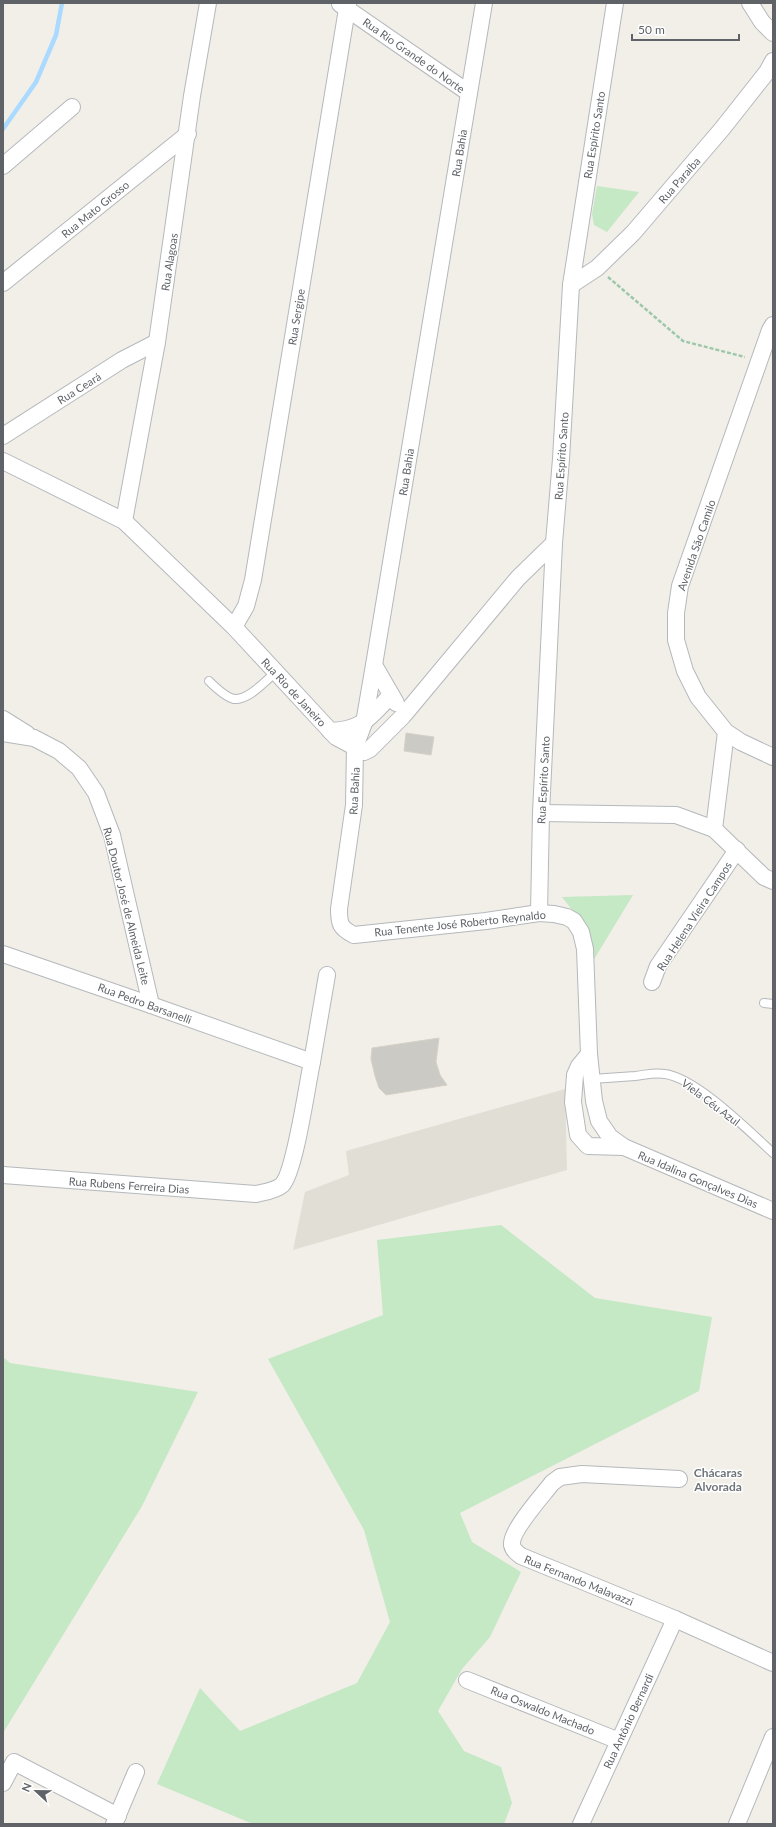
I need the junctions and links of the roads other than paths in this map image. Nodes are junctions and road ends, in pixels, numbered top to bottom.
1 (208, 3) edge
2 (484, 3) edge
3 (615, 3) edge
4 (750, 3) edge
5 (345, 5) edge
6 (773, 33) edge
7 (773, 61) edge
8 (469, 93) junction
9 (72, 107) dead end
10 (188, 134) junction
11 (3, 166) edge
12 (3, 283) edge
13 (571, 284) junction
14 (773, 325) edge
15 (157, 342) junction
16 (3, 436) edge
17 (3, 461) edge
18 (124, 521) junction
19 (554, 543) junction
20 (234, 627) junction
21 (374, 664) junction
22 (276, 672) junction
23 (209, 681) dead end
24 (391, 695) junction
25 (403, 716) junction
26 (3, 719) edge
27 (364, 723) junction
28 (330, 731) junction
29 (726, 732) junction
30 (3, 733) edge
31 (34, 738) junction
32 (355, 747) junction
33 (773, 757) edge
34 (541, 813) junction
35 (714, 829) junction
36 (738, 850) junction
37 (773, 881) edge
38 (539, 913) junction
39 (354, 935) joint
40 (3, 954) edge
41 (327, 975) dead end
42 (652, 982) dead end
43 (764, 1003) dead end
44 (773, 1004) edge
45 (151, 1005) junction
46 (589, 1054) junction
47 (312, 1062) junction
48 (592, 1079) junction
49 (624, 1147) junction
50 (773, 1153) edge
51 (3, 1175) edge
52 (773, 1211) edge
53 (679, 1479) dead end
54 (675, 1619) junction
55 (773, 1662) edge
56 (467, 1680) dead end
57 (773, 1737) edge
58 (619, 1741) junction
59 (136, 1772) dead end
60 (3, 1783) edge
61 (116, 1820) edge
62 (581, 1824) edge
63 (737, 1824) edge

1 - 10 street, Rua Alagoas
2 - 8 street, Rua Bahia
3 - 13 street, Rua Espírito Santo
4 - 6 street
5 - 8 street, Rua Rio Grande do Norte
5 - 20 street, Rua Sergipe
7 - 13 street, Rua Paraíba
8 - 21 street, Rua Bahia
9 - 11 street
10 - 12 street, Rua Mato Grosso
10 - 15 street, Rua Alagoas
13 - 19 street, Rua Espírito Santo
14 - 29 street, Avenida São Camilo
15 - 16 street, Rua Ceará
15 - 18 street, Rua Alagoas
17 - 18 street, Rua Rio de Janeiro
18 - 20 street, Rua Rio de Janeiro
19 - 25 street, Rua Rio de Janeiro
19 - 34 street, Rua Espírito Santo
20 - 22 street, Rua Rio de Janeiro
21 - 24 street
21 - 27 street, Rua Bahia
22 - 23 lane
22 - 28 street, Rua Rio de Janeiro
24 - 25 street
24 - 27 street
25 - 32 street, Rua Rio de Janeiro
26 - 31 street
27 - 28 street
27 - 32 street, Rua Bahia
28 - 32 street, Rua Rio de Janeiro
29 - 33 street, Avenida São Camilo
29 - 35 street
30 - 31 street
31 - 45 street, Rua Doutor José de Almeida Leite
32 - 39 street, Rua Bahia
34 - 35 street
34 - 38 street, Rua Espírito Santo
35 - 36 street
36 - 37 street
36 - 42 street, Rua Helena Vieira Campos
38 - 39 street, Rua Tenente José Roberto Reynaldo
38 - 46 street, Rua Tenente José Roberto Reynaldo
40 - 45 street, Rua Pedro Barsanelli
41 - 47 street
43 - 44 lane
45 - 47 street, Rua Pedro Barsanelli
46 - 48 street, Rua Idalina Gonçalves Dias
46 - 49 street, Rua Idalina Gonçalves Dias
47 - 51 street, Rua Rubens Ferreira Dias
48 - 49 street, Rua Idalina Gonçalves Dias
48 - 50 lane, Viela Céu Azul
49 - 52 street, Rua Idalina Gonçalves Dias
53 - 54 street, Rua Fernando Malavazzi
54 - 55 street, Rua Fernando Malavazzi
54 - 58 street, Rua Antônio Bernardi
56 - 58 street, Rua Oswaldo Machado
57 - 63 street
58 - 62 street, Rua Antônio Bernardi
59 - 61 street
60 - 61 street

